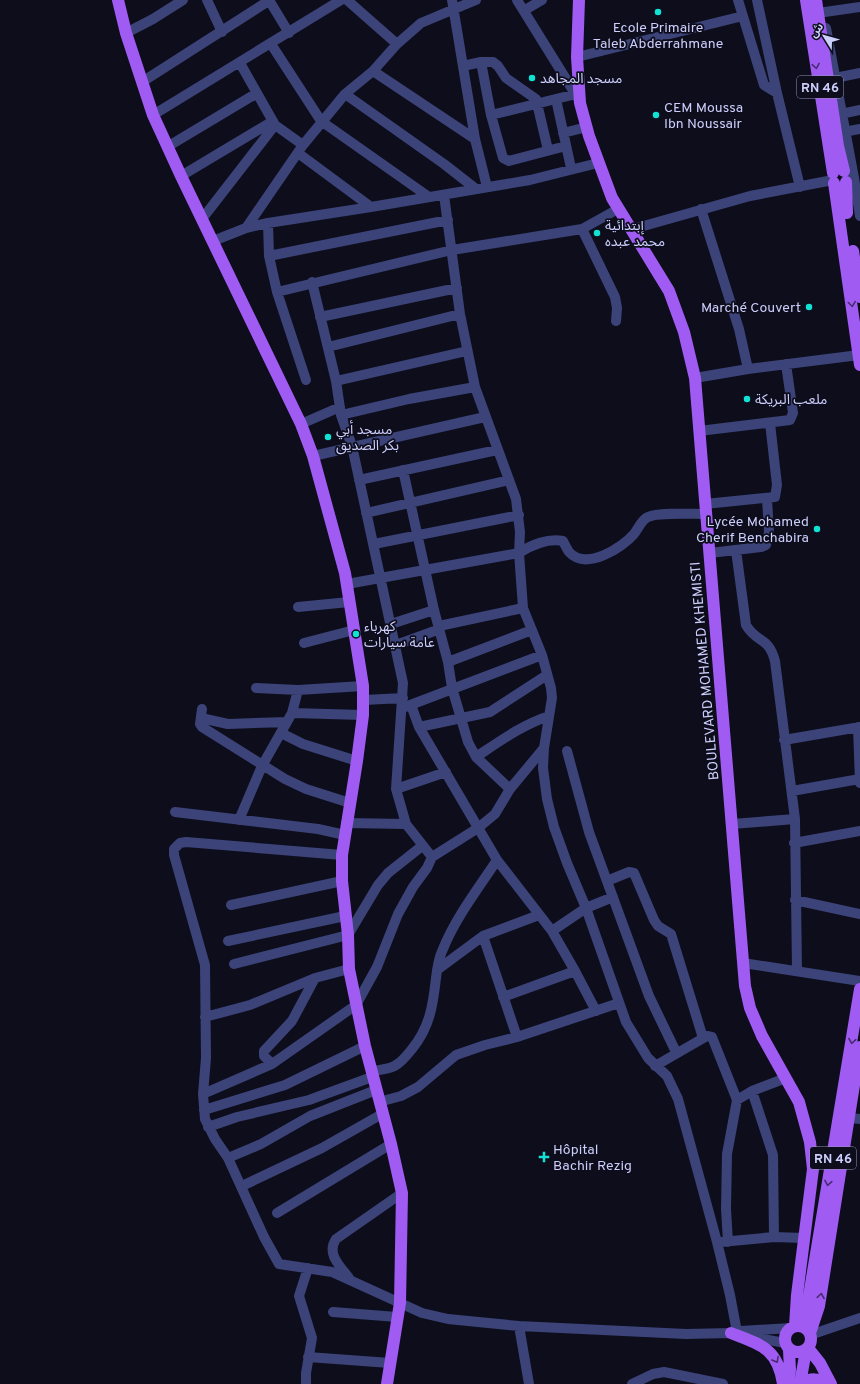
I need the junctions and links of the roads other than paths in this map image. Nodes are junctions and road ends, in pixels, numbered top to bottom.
1 (118, 0) edge
2 (183, 0) edge
3 (207, 0) edge
4 (270, 0) edge
5 (341, 0) edge
6 (347, 0) edge
7 (476, 0) edge
8 (517, 0) edge
9 (542, 0) edge
10 (579, 0) edge
11 (738, 0) edge
12 (757, 0) edge
13 (806, 0) edge
14 (816, 0) edge
15 (453, 4) edge
16 (860, 7) edge
17 (525, 10) junction
18 (820, 12) junction
19 (743, 16) junction
20 (222, 32) junction
21 (126, 33) junction
22 (289, 33) junction
23 (271, 44) junction
24 (397, 44) junction
25 (577, 57) junction
26 (480, 62) junction
27 (240, 63) junction
28 (463, 66) junction
29 (373, 71) junction
30 (860, 73) edge
31 (835, 78) junction
32 (142, 82) junction
33 (258, 93) junction
34 (777, 93) junction
35 (345, 94) junction
36 (578, 98) junction
37 (556, 100) junction
38 (538, 104) junction
39 (860, 110) edge
40 (841, 114) junction
41 (154, 115) junction
42 (491, 115) junction
43 (321, 121) junction
44 (274, 123) junction
45 (587, 127) junction
46 (860, 129) edge
47 (844, 132) junction
48 (563, 133) junction
49 (475, 139) junction
50 (566, 146) junction
51 (168, 147) junction
52 (301, 149) junction
53 (548, 150) junction
54 (598, 163) junction
55 (572, 168) junction
56 (181, 176) junction
57 (842, 178) junction
58 (487, 187) junction
59 (800, 187) junction
60 (476, 189) junction
61 (444, 195) junction
62 (429, 197) junction
63 (371, 207) junction
64 (618, 208) junction
65 (701, 209) junction
66 (860, 216) edge
67 (202, 219) junction
68 (448, 220) junction
69 (268, 223) junction
70 (246, 228) junction
71 (582, 229) junction
72 (633, 229) junction
73 (213, 240) junction
74 (452, 250) junction
75 (270, 256) junction
76 (312, 282) junction
77 (457, 288) junction
78 (277, 292) junction
79 (860, 297) edge
80 (460, 314) junction
81 (320, 317) junction
82 (616, 321) dead end
83 (328, 347) junction
84 (467, 351) junction
85 (859, 360) edge
86 (786, 364) junction
87 (748, 369) junction
88 (695, 378) junction
89 (306, 380) dead end
90 (336, 382) junction
91 (475, 387) junction
92 (341, 411) junction
93 (485, 417) junction
94 (770, 423) junction
95 (301, 424) junction
96 (699, 431) junction
97 (352, 446) junction
98 (497, 450) junction
99 (313, 456) junction
100 (403, 470) junction
101 (359, 480) junction
102 (509, 480) junction
103 (767, 499) junction
104 (410, 502) junction
105 (706, 509) junction
106 (366, 513) junction
107 (519, 515) junction
108 (417, 535) junction
109 (374, 544) junction
110 (736, 550) junction
111 (519, 553) junction
112 (710, 553) junction
113 (425, 568) junction
114 (380, 578) junction
115 (347, 584) junction
116 (349, 602) junction
117 (298, 607) dead end
118 (522, 608) junction
119 (434, 610) junction
120 (391, 624) junction
121 (439, 628) junction
122 (354, 630) junction
123 (532, 630) junction
124 (304, 643) dead end
125 (396, 645) junction
126 (542, 655) junction
127 (448, 662) junction
128 (547, 674) junction
129 (363, 686) junction
130 (256, 688) dead end
131 (452, 688) junction
132 (298, 690) junction
133 (364, 700) junction
134 (405, 704) junction
135 (292, 713) junction
136 (363, 715) junction
137 (549, 716) junction
138 (462, 718) junction
139 (287, 722) junction
140 (419, 727) junction
141 (859, 727) edge
142 (281, 733) junction
143 (784, 740) junction
144 (544, 748) junction
145 (567, 751) dead end
146 (476, 757) junction
147 (357, 761) junction
148 (262, 766) junction
149 (446, 772) junction
150 (860, 779) edge
151 (860, 784) edge
152 (396, 789) junction
153 (510, 789) junction
154 (792, 791) junction
155 (350, 803) junction
156 (175, 812) dead end
157 (795, 819) junction
158 (239, 820) junction
159 (406, 824) junction
160 (732, 824) junction
161 (478, 828) junction
162 (345, 829) junction
163 (860, 831) edge
164 (794, 843) junction
165 (422, 846) junction
166 (342, 855) junction
167 (432, 857) junction
168 (497, 860) junction
169 (342, 881) junction
170 (607, 881) junction
171 (613, 897) junction
172 (795, 900) junction
173 (231, 905) dead end
174 (586, 908) junction
175 (860, 914) edge
176 (539, 915) junction
177 (345, 916) junction
178 (552, 931) junction
179 (348, 935) junction
180 (484, 936) junction
181 (228, 941) dead end
182 (743, 963) junction
183 (234, 964) dead end
184 (349, 969) junction
185 (437, 970) junction
186 (576, 971) junction
187 (797, 971) junction
188 (315, 978) junction
189 (860, 981) edge
190 (860, 989) edge
191 (502, 997) junction
192 (620, 1003) junction
193 (356, 1005) junction
194 (596, 1011) junction
195 (205, 1017) junction
196 (516, 1037) junction
197 (703, 1038) junction
198 (365, 1046) junction
199 (860, 1047) edge
200 (676, 1052) junction
201 (272, 1064) junction
202 (655, 1066) junction
203 (372, 1074) junction
204 (786, 1078) junction
205 (376, 1090) junction
206 (752, 1092) junction
207 (203, 1094) junction
208 (737, 1100) junction
209 (381, 1108) junction
210 (204, 1110) junction
211 (855, 1119) edge
212 (208, 1127) junction
213 (391, 1144) junction
214 (228, 1158) junction
215 (242, 1186) junction
216 (402, 1193) junction
217 (277, 1213) dead end
218 (774, 1237) junction
219 (804, 1238) junction
220 (717, 1242) junction
221 (728, 1242) junction
222 (308, 1268) junction
223 (349, 1278) junction
224 (400, 1303) junction
225 (333, 1312) dead end
226 (397, 1317) junction
227 (860, 1318) edge
228 (519, 1326) junction
229 (802, 1330) junction
230 (734, 1333) junction
231 (787, 1347) junction
232 (807, 1349) junction
233 (308, 1358) junction
234 (390, 1363) junction
235 (692, 1380) edge
236 (306, 1384) edge
237 (387, 1384) edge
238 (529, 1384) edge
239 (632, 1384) edge
240 (723, 1384) edge
241 (783, 1384) edge
242 (788, 1384) edge
243 (800, 1384) edge
244 (830, 1384) edge

1 - 21 main road
2 - 21 street
3 - 20 street
4 - 20 street
4 - 22 street
5 - 22 street
6 - 24 street
7 - 15 street
8 - 17 street
9 - 17 street
10 - 25 main road, BOULEVARD MOHAMED KHEMISTI
11 - 19 street
12 - 34 street
13 -> 57 main road, RN 46
14 - 18 main road, RN 46
15 - 24 street
15 - 28 street
16 - 18 street
17 - 36 street
18 - 31 street
18 - 57 main road, RN 46
19 - 25 street
19 - 34 street
20 - 32 street
21 - 32 main road
22 - 23 street
23 - 27 street
23 - 43 street
24 - 29 street
25 - 36 main road, BOULEVARD MOHAMED KHEMISTI
26 - 28 street
26 - 38 street
26 - 42 street
27 - 33 street
27 - 41 street
28 - 49 street
29 - 35 street
29 - 49 street
30 - 31 street
31 - 40 street
32 - 41 main road
33 - 44 street
33 - 51 street
34 - 59 street
35 - 43 street
35 - 60 street
36 - 37 street
36 - 45 main road, BOULEVARD MOHAMED KHEMISTI
37 - 38 street
37 - 48 street
38 - 42 street
38 - 53 street
39 - 40 street
40 - 47 street
41 - 51 main road
42 - 53 street
43 - 52 street
43 - 62 street
44 - 52 street
44 - 56 street
44 - 67 street
45 - 48 street
45 - 54 main road, BOULEVARD MOHAMED KHEMISTI
46 - 47 street
47 - 57 street
48 - 50 street
49 - 58 street
50 - 53 street
50 - 55 street
51 - 56 main road
52 - 63 street
52 - 70 street
54 - 55 street
54 - 64 main road, BOULEVARD MOHAMED KHEMISTI
55 - 58 street
56 - 67 main road
57 - 59 street
57 - 66 street
57 - 79 main road, RN 46
57 -> 85 main road, RN 46
58 - 60 street
59 - 65 street
60 - 61 street
61 - 62 street
61 - 68 street
62 - 63 street
63 - 69 street
64 - 71 street
64 - 72 main road, BOULEVARD MOHAMED KHEMISTI
65 - 72 street
65 - 87 street
67 - 73 main road
68 - 74 street
68 - 75 street
69 - 70 street
69 - 75 street
70 - 73 street
71 - 74 street
71 - 82 street
72 - 88 main road, BOULEVARD MOHAMED KHEMISTI
73 - 95 main road
74 - 76 street
74 - 77 street
75 - 78 street
76 - 78 street
76 - 81 street
77 - 80 street
77 - 81 street
78 - 89 street
80 - 83 street
80 - 84 street
81 - 83 street
83 - 90 street
84 - 90 street
84 - 91 street
85 - 86 street
86 - 87 street
86 - 94 street
87 - 88 street
88 - 96 main road, BOULEVARD MOHAMED KHEMISTI
90 - 92 street
91 - 92 street
91 - 93 street
92 - 95 street
92 - 97 street
93 - 97 street
93 - 98 street
94 - 96 street
94 - 103 street
95 - 99 main road
96 - 105 main road, BOULEVARD MOHAMED KHEMISTI
97 - 99 street
97 - 101 street
98 - 100 street
98 - 102 street
99 - 115 main road
100 - 101 street
100 - 104 street
101 - 106 street
102 - 104 street
102 - 107 street
103 - 105 street
103 - 110 street
104 - 106 street
104 - 108 street
105 - 111 street
105 - 112 main road, BOULEVARD MOHAMED KHEMISTI
106 - 109 street
107 - 108 street
107 - 111 street
108 - 109 street
108 - 113 street
109 - 114 street
110 - 112 street
110 - 143 street
111 - 113 street
111 - 118 street
112 - 160 main road, BOULEVARD MOHAMED KHEMISTI
113 - 114 street
113 - 119 street
114 - 115 street
114 - 120 street
115 - 116 main road
116 - 117 street
116 - 122 main road
118 - 121 street
118 - 123 street
119 - 120 street
119 - 121 street
120 - 125 street
121 - 125 street
121 - 127 street
122 - 124 street
122 - 129 main road
123 - 126 street
123 - 127 street
125 - 134 street
126 - 128 street
126 - 131 street
127 - 131 street
128 - 137 street
128 - 138 street
129 - 132 street
129 - 133 main road
130 - 132 street
131 - 134 street
131 - 138 street
132 - 135 street
133 - 134 street
133 - 136 main road
134 - 140 street
134 - 152 street
135 - 136 street
135 - 139 street
136 - 147 main road
137 - 144 street
137 - 146 street
138 - 140 street
138 - 146 street
139 - 142 street
139 - 148 street
140 - 149 street
141 - 143 street
141 - 150 street
142 - 147 street
142 - 148 street
143 - 154 street
144 - 153 street
144 - 174 street
145 - 170 street
146 - 153 street
147 - 155 main road
148 - 155 street
148 - 158 street
149 - 152 street
149 - 161 street
150 - 151 street
150 - 154 street
152 - 159 street
153 - 161 street
154 - 157 street
155 - 162 main road
156 - 158 street
157 - 160 street
157 - 164 street
158 - 162 street
159 - 162 street
159 - 165 street
160 - 182 main road, BOULEVARD MOHAMED KHEMISTI
161 - 167 street
161 - 168 street
162 - 166 main road
163 - 164 street
164 - 172 street
165 - 167 street
165 - 179 street
166 - 169 main road
166 - 195 street
167 - 193 street
168 - 176 street
168 - 185 street
169 - 173 street
169 - 177 main road
170 - 171 street
170 - 197 street
171 - 174 street
171 - 200 street
172 - 175 street
172 - 187 street
174 - 178 street
174 - 192 street
176 - 178 street
176 - 180 street
177 - 179 main road
177 - 181 street
178 - 186 street
179 - 183 street
179 - 184 main road
180 - 185 street
180 - 191 street
182 - 187 street
182 - 204 main road, BOULEVARD MOHAMED KHEMISTI
184 - 188 street
184 - 193 main road
185 - 203 street
186 - 191 street
186 - 194 street
187 - 189 street
188 - 195 street
188 - 201 street
190 -> 229 main road, RN 46
191 - 196 street
192 - 194 street
192 - 202 street
193 - 198 main road
193 - 201 street
194 - 196 street
195 - 207 street
196 - 209 street
197 - 200 street
197 - 208 street
198 - 203 main road
198 - 210 street
199 - 211 main road, RN 46
200 - 202 street
201 - 207 street
202 - 220 street
203 - 205 main road
203 - 212 street
204 - 206 street
204 - 219 main road, BOULEVARD MOHAMED KHEMISTI
205 - 209 main road
205 - 214 street
206 - 208 street
206 - 218 street
207 - 210 street
208 - 221 street
209 - 213 main road
209 - 215 street
210 - 212 street
229 -> 211 main road, RN 46
212 - 214 street
213 - 216 main road
213 - 217 street
214 - 215 street
215 - 222 street
216 - 223 street
216 - 224 main road
218 - 219 street
218 - 221 street
219 - 229 main road, BOULEVARD MOHAMED KHEMISTI
220 - 221 street
220 - 230 street
222 - 223 street
222 - 233 street
223 - 224 street
224 - 226 main road
224 - 228 street
225 - 226 street
226 - 234 main road
227 - 229 street
228 - 230 street
228 - 238 street
229 - 230 street
229 - 231 main road
229 - 232 main road
230 - 231 street
230 -> 241 main road
231 - 232 main road
231 - 242 main road
232 - 243 main road
232 - 244 main road
233 - 234 street
233 - 236 street
234 - 237 main road
235 - 239 street
235 - 240 street
243 - 244 main road

